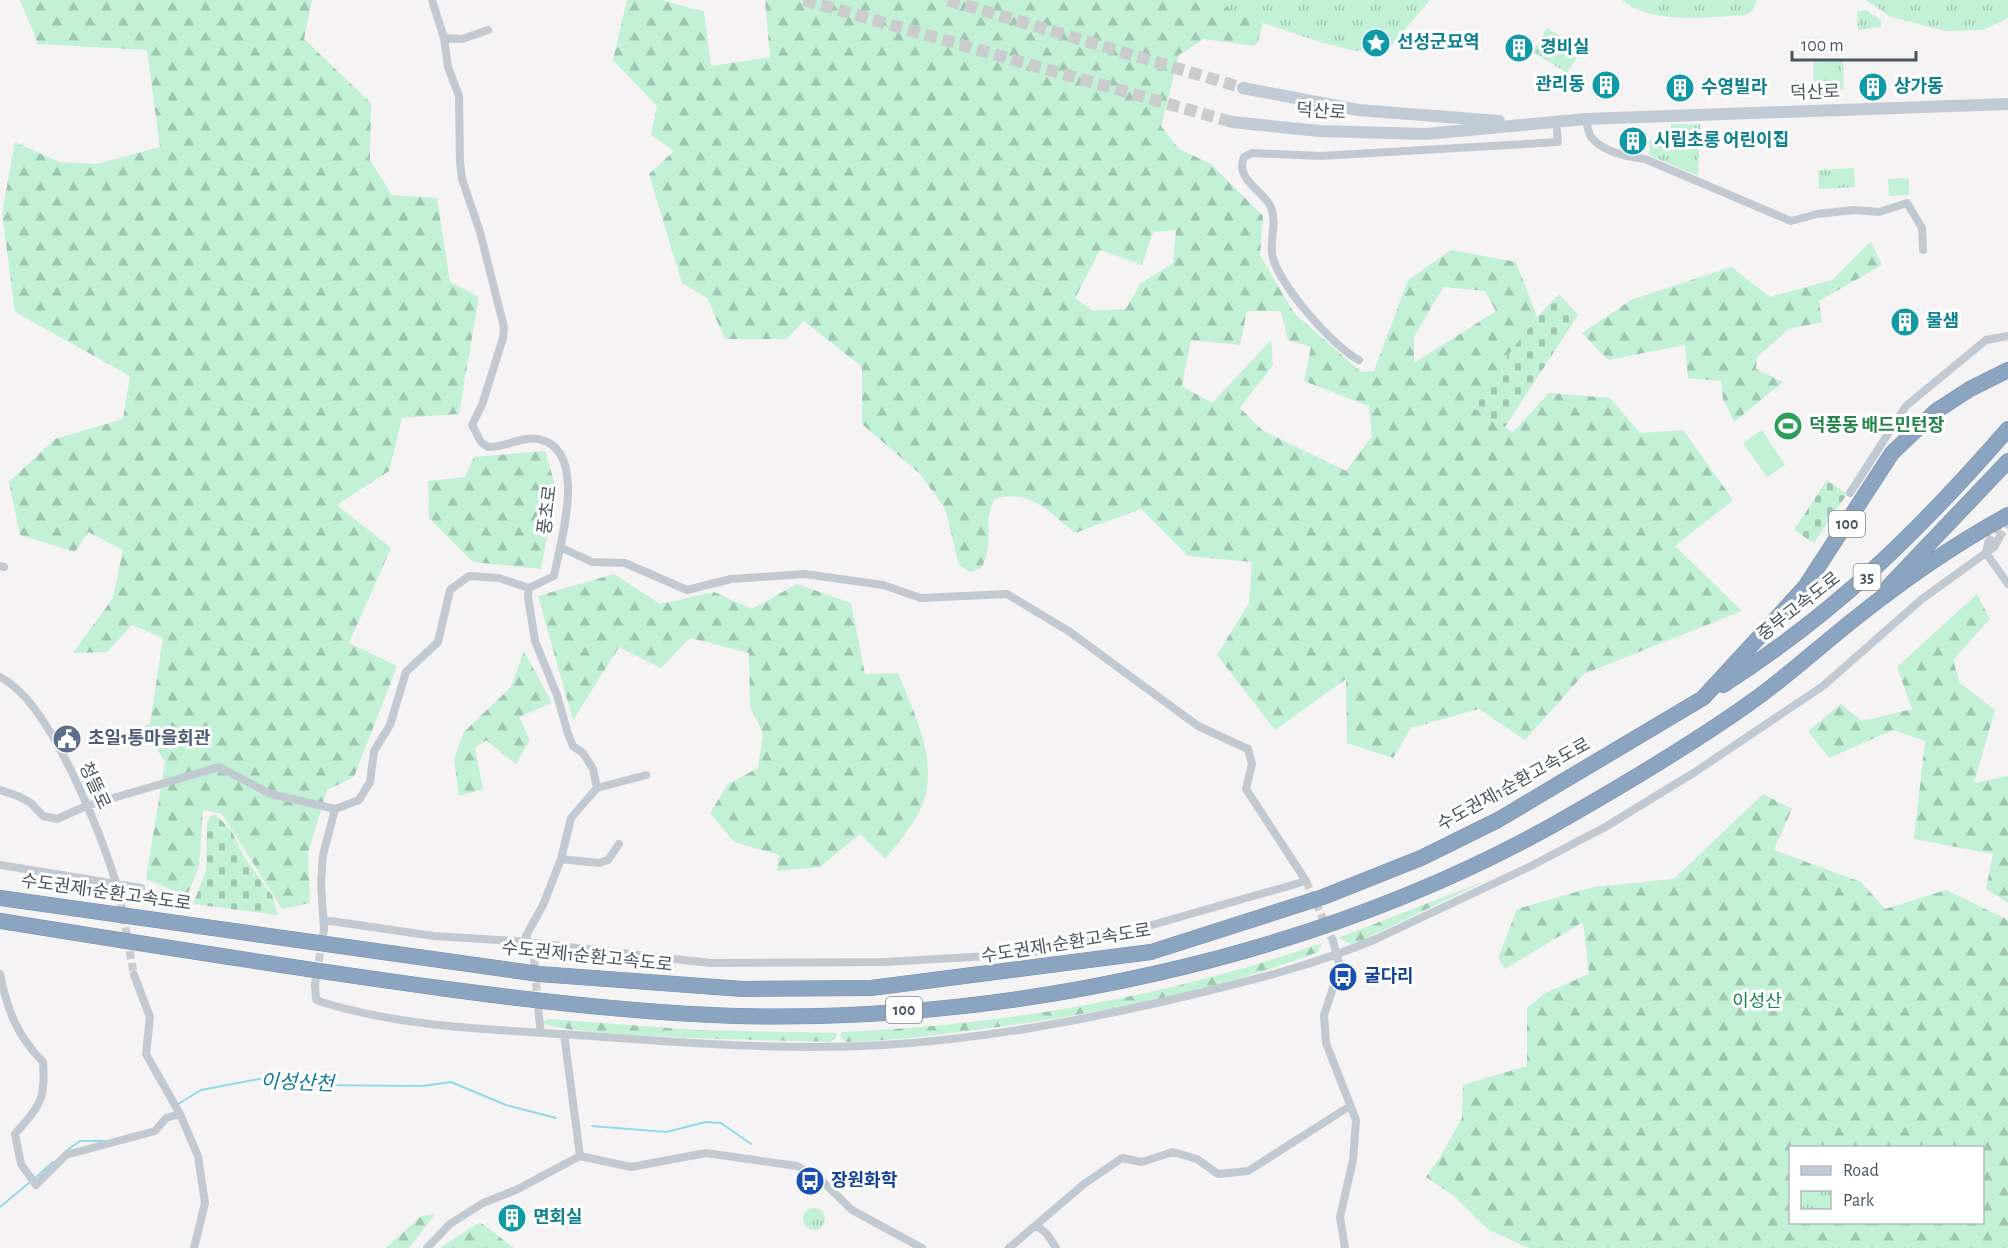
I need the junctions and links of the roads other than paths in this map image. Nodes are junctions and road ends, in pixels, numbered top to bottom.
1 (432, 0) edge
2 (488, 30) dead end
3 (444, 38) junction
4 (1243, 88) tunnel mouth
5 (2008, 104) edge
6 (1586, 119) junction
7 (1556, 121) junction
8 (1232, 122) tunnel mouth
9 (1516, 123) junction
10 (1923, 250) dead end
11 (2008, 336) edge
12 (1359, 360) dead end
13 (2008, 370) edge
14 (2008, 429) edge
15 (2008, 461) edge
16 (1850, 493) dead end
17 (2008, 515) edge
18 (1999, 538) tunnel mouth
19 (560, 547) junction
20 (1987, 548) junction
21 (2008, 584) edge
22 (529, 588) junction
23 (1859, 615) junction
24 (0, 677) edge
25 (1702, 698) junction
26 (646, 775) dead end
27 (597, 788) junction
28 (0, 790) edge
29 (86, 806) junction
30 (335, 809) junction
31 (619, 844) dead end
32 (561, 859) junction
33 (0, 866) edge
34 (116, 882) junction
35 (141, 888) dead end
36 (119, 892) tunnel mouth
37 (0, 898) edge
38 (0, 921) edge
39 (1333, 941) tunnel mouth
40 (529, 943) junction
41 (1338, 953) junction
42 (534, 959) tunnel mouth
43 (0, 974) edge
44 (134, 975) tunnel mouth
45 (315, 985) dead end
46 (539, 1017) tunnel mouth
47 (541, 1033) junction
48 (564, 1034) junction
49 (1350, 1106) junction
50 (180, 1114) junction
51 (580, 1156) junction
52 (1036, 1225) junction
53 (905, 1244) edge
54 (194, 1248) edge
55 (427, 1248) edge
56 (922, 1248) edge
57 (1009, 1248) edge
58 (1056, 1248) edge
59 (1345, 1248) edge

1 - 3 street, 풍초로
2 - 3 street
3 - 19 street, 풍초로
4 - 9 main road, 덕산로
5 - 6 main road, 덕산로
6 - 7 main road, 덕산로
6 - 10 street
7 - 9 main road, 덕산로
7 - 12 street
8 - 9 main road, 덕산로
11 - 16 street
13 - 25 highway, 수도권제1순환고속도로 / 100
14 - 25 highway, 중부고속도로 / 35
15 - 23 highway, 35
17 - 23 highway, 100
18 - 20 street
19 - 22 street, 풍초로
19 - 40 street
20 - 21 street
20 - 41 street
22 - 27 street
22 - 30 street
23 - 38 highway, 100
24 - 29 street, 청뜰로
25 - 37 highway, 수도권제1순환고속도로 / 100
26 - 27 street
27 - 32 street
28 - 29 street
29 - 30 street
29 - 34 street, 청뜰로
30 - 40 street
31 - 32 street
32 - 40 street
33 - 34 street
34 - 35 street
34 - 36 street, 청뜰로
39 - 41 street
40 - 42 street
41 - 48 street
41 - 49 street
43 - 50 street
44 - 50 street
45 - 47 street
46 - 47 street
47 - 48 street
48 - 51 street
49 - 52 street
49 - 59 street
50 - 54 street
51 - 53 street
51 - 55 street
52 - 57 street
52 - 58 street
53 - 56 street

